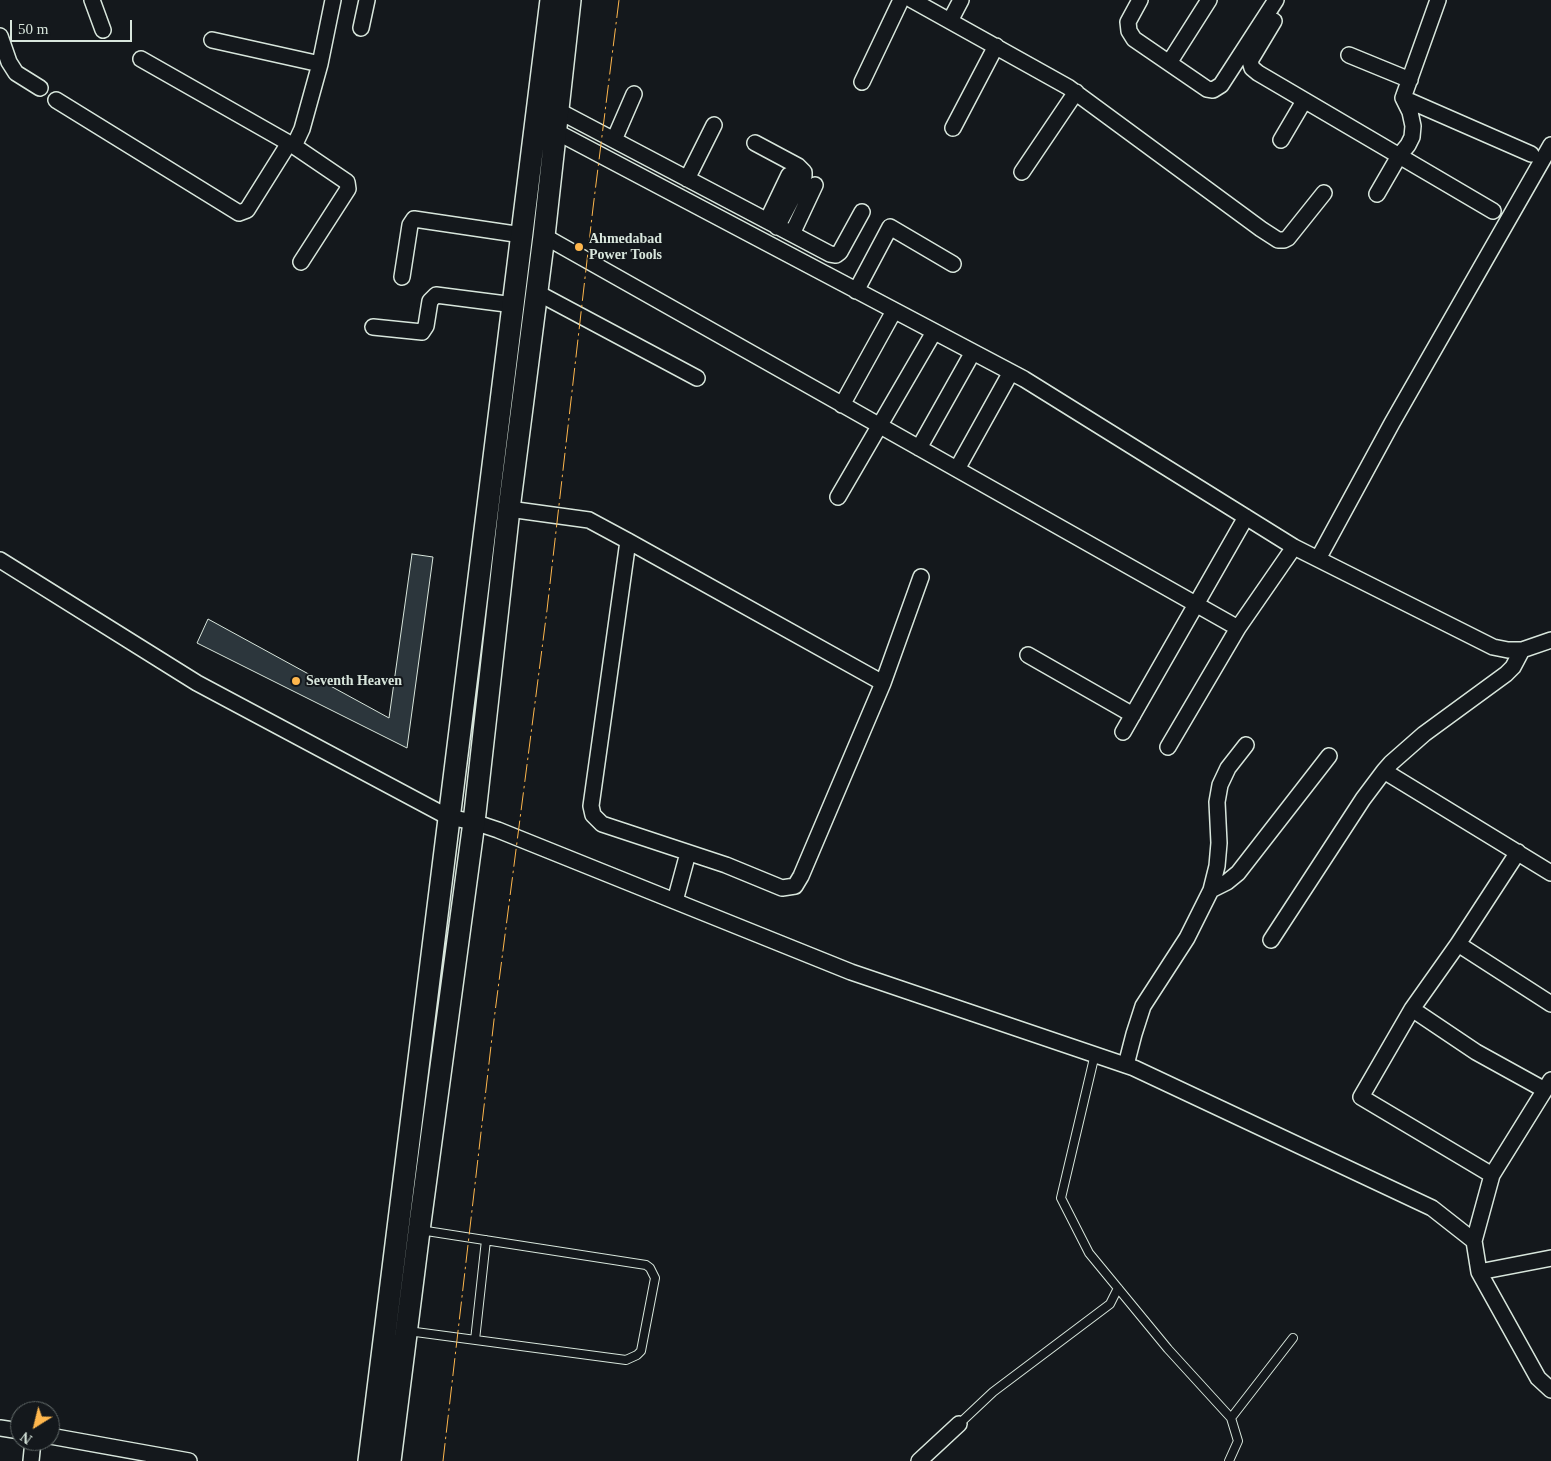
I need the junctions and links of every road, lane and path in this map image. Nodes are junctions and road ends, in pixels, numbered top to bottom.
1 (92, 0) edge
2 (333, 0) edge
3 (367, 0) edge
4 (551, 0) edge
5 (570, 0) edge
6 (961, 0) edge
7 (1140, 0) edge
8 (1209, 0) edge
9 (1276, 0) edge
10 (1438, 0) edge
11 (902, 1) edge
12 (950, 21) junction
13 (1274, 21) dead end
14 (361, 28) dead end
15 (103, 30) dead end
16 (0, 36) edge
17 (212, 40) dead end
18 (996, 46) junction
19 (1349, 55) dead end
20 (141, 59) dead end
21 (1169, 63) junction
22 (320, 64) junction
23 (1410, 80) junction
24 (862, 82) dead end
25 (40, 88) dead end
26 (1076, 92) junction
27 (634, 94) dead end
28 (1403, 98) junction
29 (56, 100) dead end
30 (1304, 100) junction
31 (556, 121) junction
32 (714, 125) dead end
33 (953, 128) dead end
34 (614, 140) junction
35 (1281, 140) dead end
36 (755, 143) dead end
37 (1551, 144) edge
38 (292, 145) junction
39 (1531, 154) dead end
40 (1399, 156) junction
41 (1022, 172) dead end
42 (789, 175) dead end
43 (687, 179) junction
44 (815, 185) dead end
45 (1324, 193) dead end
46 (1377, 194) dead end
47 (1493, 211) dead end
48 (862, 212) dead end
49 (772, 224) junction
50 (792, 234) junction
51 (522, 235) junction
52 (544, 236) junction
53 (301, 262) dead end
54 (953, 264) dead end
55 (402, 277) dead end
56 (856, 291) junction
57 (536, 292) junction
58 (514, 305) junction
59 (894, 311) junction
60 (373, 327) dead end
61 (934, 332) junction
62 (973, 352) junction
63 (1011, 372) junction
64 (697, 378) dead end
65 (842, 405) junction
66 (880, 426) junction
67 (918, 448) junction
68 (957, 469) junction
69 (838, 497) dead end
70 (509, 509) junction
71 (1246, 517) junction
72 (628, 541) junction
73 (1294, 547) junction
74 (1318, 559) junction
75 (0, 560) edge
76 (921, 577) dead end
77 (1196, 603) junction
78 (1238, 628) junction
79 (1551, 640) edge
80 (1522, 650) junction
81 (1028, 656) dead end
82 (883, 683) junction
83 (1133, 715) junction
84 (1123, 732) dead end
85 (1246, 745) dead end
86 (1168, 747) dead end
87 (1330, 756) dead end
88 (1384, 771) junction
89 (448, 817) junction
90 (474, 822) junction
91 (1518, 852) junction
92 (688, 853) junction
93 (1551, 873) edge
94 (1211, 890) junction
95 (676, 901) junction
96 (1271, 940) dead end
97 (1458, 944) junction
98 (1551, 1004) edge
99 (1412, 1009) junction
100 (1095, 1054) junction
101 (1126, 1065) junction
102 (1547, 1084) edge
103 (1492, 1175) junction
104 (419, 1230) junction
105 (486, 1240) junction
106 (1474, 1241) junction
107 (1551, 1258) edge
108 (1479, 1272) junction
109 (1118, 1288) junction
110 (406, 1330) junction
111 (1293, 1338) dead end
112 (475, 1340) junction
113 (1551, 1390) edge
114 (1231, 1418) junction
115 (959, 1424) joint
116 (60, 1438) edge
117 (189, 1461) edge
118 (369, 1461) edge
119 (390, 1461) edge
120 (919, 1461) edge
121 (1229, 1461) edge

1 - 15 street
2 - 22 street
3 - 14 street
4 - 51 street
5 - 31 street
6 - 12 street
7 - 21 street
8 - 21 street
9 - 21 street
10 - 23 street
11 - 12 street
11 - 24 street
12 - 18 street
13 - 30 street
16 - 25 street
17 - 22 street
18 - 26 street
18 - 33 street
19 - 23 street
20 - 38 street
22 - 38 street
23 - 28 street
26 - 41 street
26 - 45 street
27 - 34 street
28 - 39 street
28 - 40 street
29 - 38 street
30 - 35 street
30 - 40 street
31 - 34 street
31 - 52 street
31 - 56 street
32 - 43 street
34 - 43 street
36 - 49 street
37 - 74 street
38 - 53 street
40 - 46 street
40 - 47 street
42 - 49 street
43 - 49 street
44 - 50 street
48 - 50 street
49 - 50 street
51 - 55 street
51 - 58 street
52 - 57 street
52 - 65 street
54 - 56 street
56 - 59 street
57 - 64 street
57 - 70 street
58 - 60 street
58 - 89 street
59 - 61 street
59 - 65 street
61 - 62 street
61 - 66 street
62 - 63 street
62 - 67 street
63 - 68 street
63 - 71 street
65 - 66 street
66 - 67 street
66 - 69 street
67 - 68 street
68 - 77 street
70 - 72 street
70 - 90 street
71 - 73 street
71 - 77 street
72 - 82 street
72 - 92 street
73 - 74 street
73 - 78 street
74 - 80 street
75 - 89 street
76 - 82 street
77 - 78 street
77 - 83 street
78 - 86 street
79 - 80 street
80 - 88 street
81 - 83 street
82 - 92 street
83 - 84 street
85 - 94 street
87 - 94 street
88 - 91 street
88 - 96 street
89 - 90 street
89 - 118 street
90 - 95 street
90 - 104 street
91 - 93 street
91 - 97 street
92 - 95 street
94 - 101 street
95 - 100 street
97 - 98 street
97 - 99 street
99 - 102 street
99 - 103 street
100 - 101 street
100 - 109 lane
101 - 106 street
102 - 103 street
103 - 106 street
104 - 105 lane
104 - 110 street
105 - 112 lane
105 - 112 lane
106 - 108 street
107 - 108 street
108 - 113 street
109 - 114 lane
109 - 115 lane
110 - 112 lane
110 - 119 street
111 - 114 lane
114 - 121 lane
115 - 120 street
116 - 117 street

